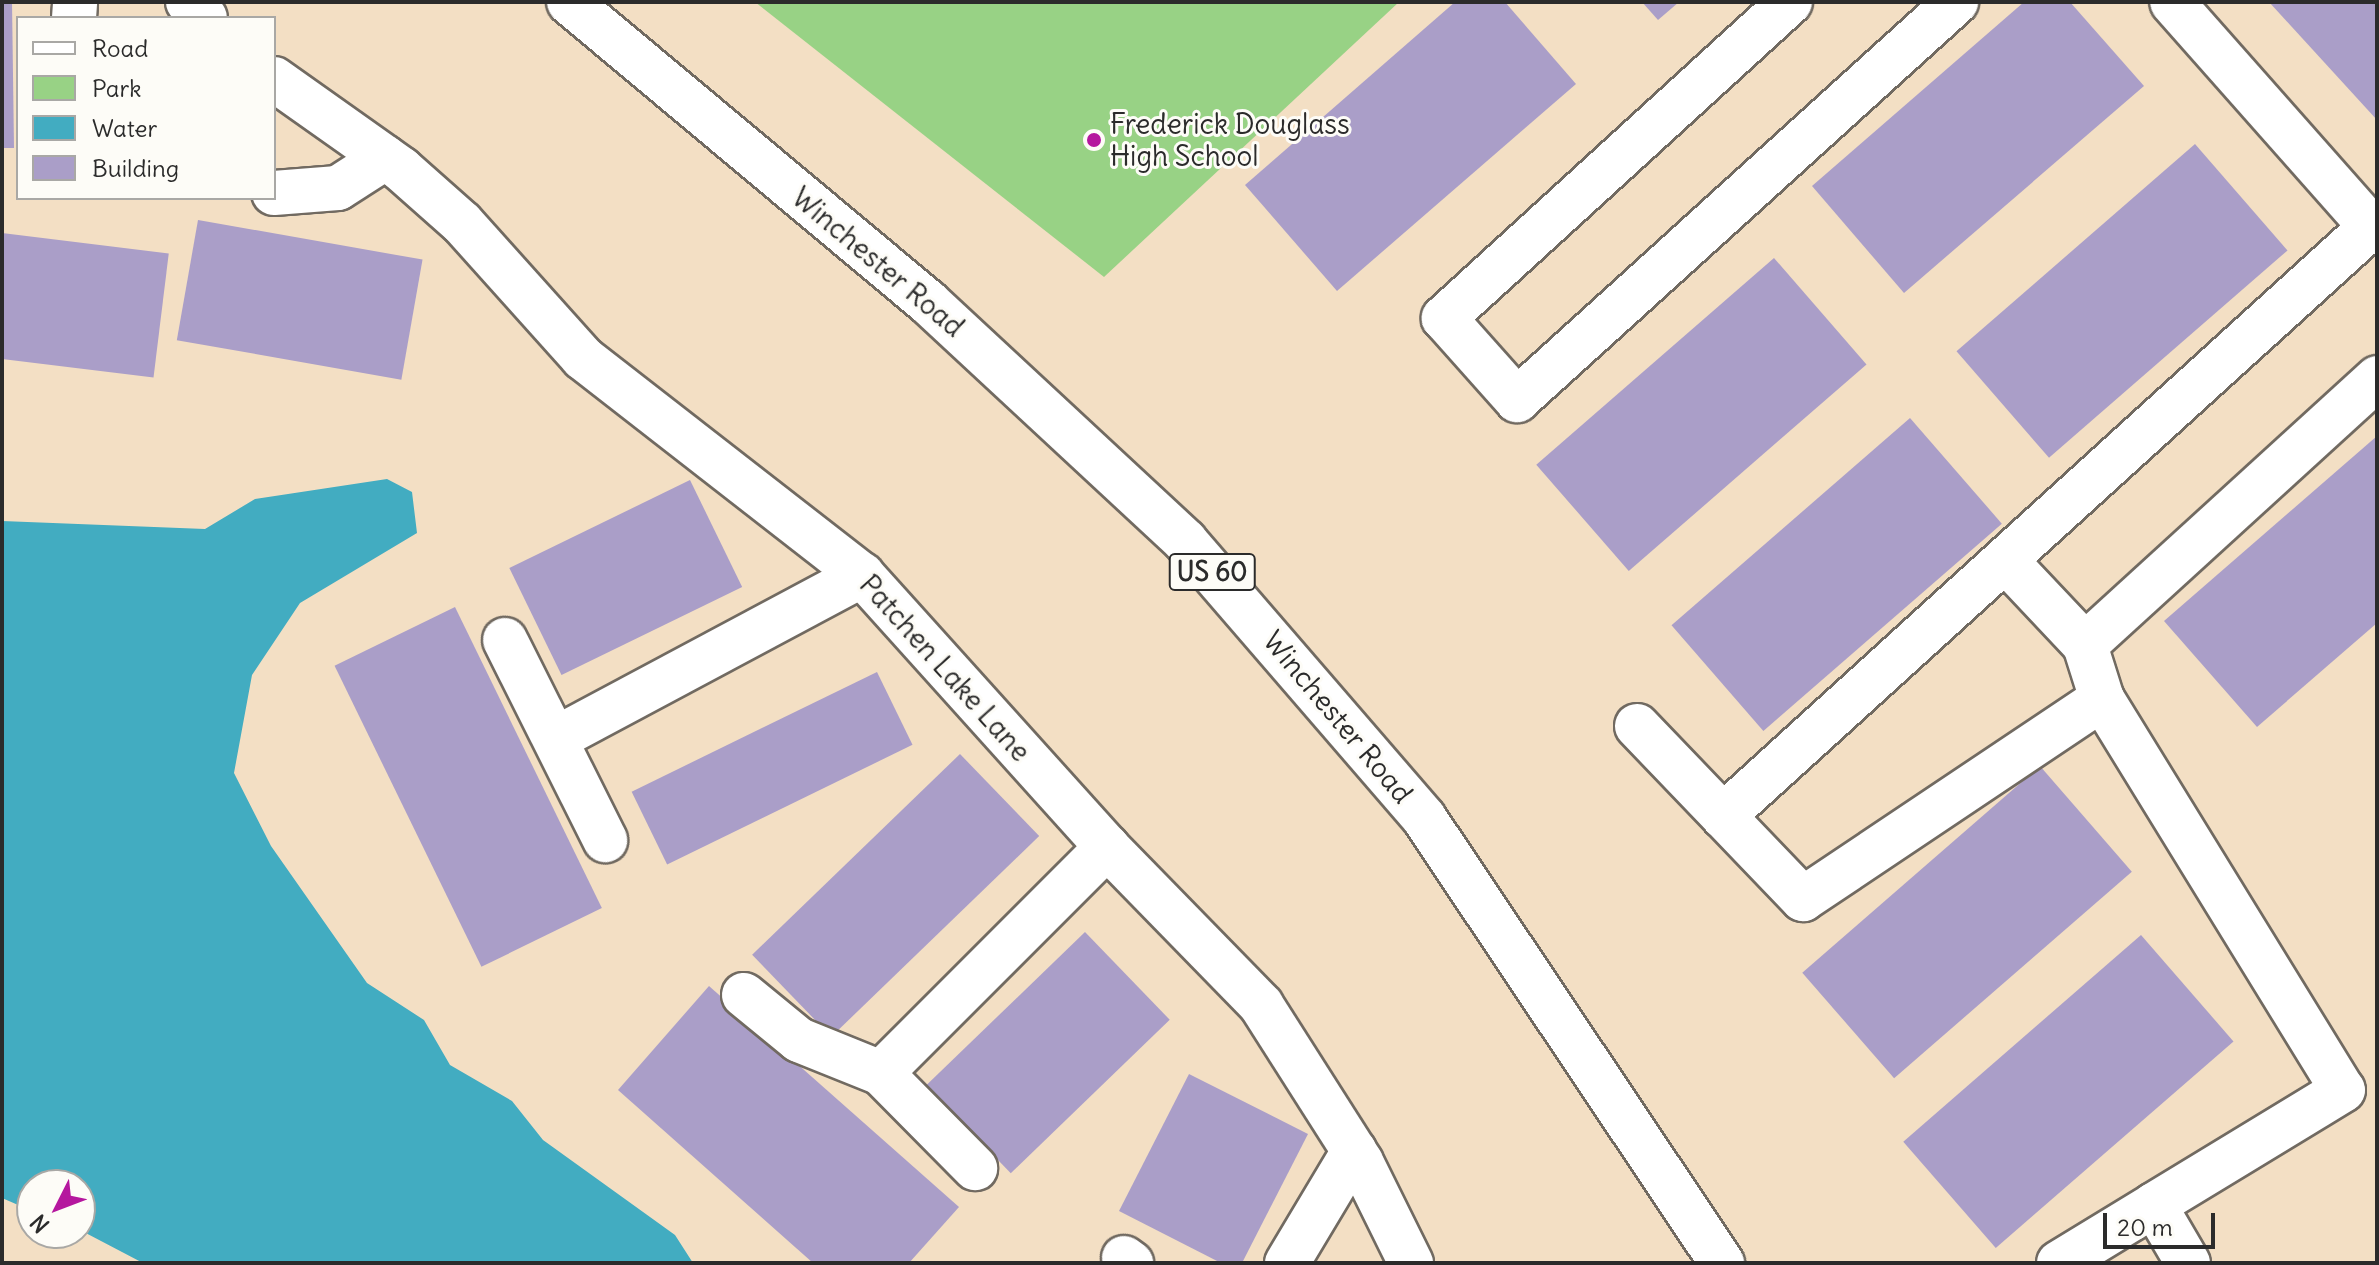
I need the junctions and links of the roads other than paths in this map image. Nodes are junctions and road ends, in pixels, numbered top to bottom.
1 (188, 2) edge
2 (569, 2) edge
3 (1790, 2) edge
4 (1956, 2) edge
5 (2172, 2) edge
6 (203, 16) edge
7 (276, 80) edge
8 (385, 158) junction
9 (276, 193) edge
10 (2374, 231) edge
11 (2377, 378) edge
12 (2005, 560) junction
13 (862, 575) junction
14 (505, 640) dead end
15 (2085, 645) junction
16 (2102, 699) junction
17 (1637, 726) dead end
18 (557, 738) junction
19 (1723, 816) junction
20 (605, 840) dead end
21 (1107, 847) junction
22 (744, 995) dead end
23 (881, 1073) junction
24 (1354, 1151) junction
25 (975, 1168) dead end
26 (2154, 1205) junction
27 (1287, 1263) edge
28 (1411, 1263) edge
29 (1722, 1263) edge
30 (2059, 1263) edge
31 (2188, 1263) edge

1 - 6 main road
2 - 29 main road, Winchester Road / US 60
3 - 4 main road
5 - 10 main road
7 - 8 main road, Patchen Lake Lane
8 - 9 main road
8 - 13 main road, Patchen Lake Lane
10 - 12 main road
11 - 15 main road
12 - 15 main road
12 - 19 main road
13 - 18 main road
13 - 21 main road, Patchen Lake Lane
14 - 18 main road
15 - 16 main road
16 - 19 main road
16 - 26 main road
17 - 19 main road
18 - 20 main road
21 - 23 main road
21 - 24 main road, Patchen Lake Lane
22 - 23 main road
23 - 25 main road
24 - 27 main road
24 - 28 main road, Patchen Lake Lane
26 - 30 main road
26 - 31 main road

